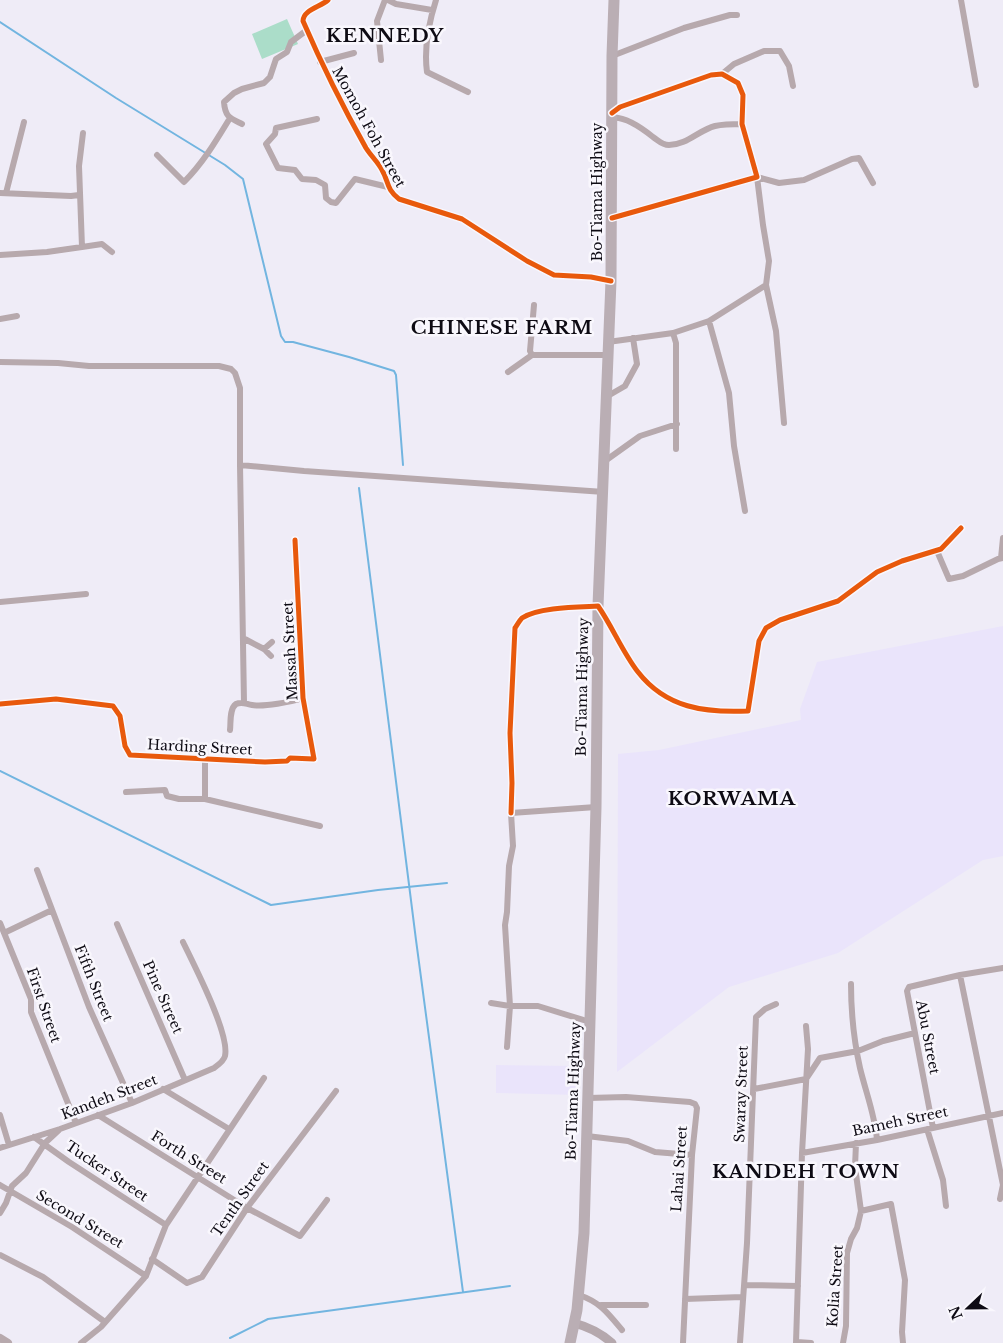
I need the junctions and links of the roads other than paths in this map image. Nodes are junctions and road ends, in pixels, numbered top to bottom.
1 (328, 0) edge
2 (387, 0) edge
3 (436, 0) edge
4 (614, 0) edge
5 (961, 0) edge
6 (432, 10) junction
7 (737, 15) dead end
8 (307, 30) junction
9 (354, 53) dead end
10 (612, 56) junction
11 (380, 60) dead end
12 (320, 62) junction
13 (722, 74) junction
14 (976, 85) dead end
15 (793, 86) dead end
16 (468, 92) dead end
17 (612, 115) junction
18 (230, 118) junction
19 (317, 119) dead end
20 (24, 122) dead end
21 (242, 124) dead end
22 (742, 124) junction
23 (83, 133) dead end
24 (157, 155) dead end
25 (757, 177) junction
26 (872, 183) dead end
27 (388, 188) junction
28 (3, 193) edge
29 (80, 195) junction
30 (612, 218) junction
31 (82, 247) junction
32 (112, 252) dead end
33 (0, 255) edge
34 (611, 281) junction
35 (766, 285) junction
36 (534, 305) dead end
37 (17, 316) dead end
38 (0, 319) edge
39 (710, 321) junction
40 (673, 332) junction
41 (632, 338) junction
42 (608, 342) junction
43 (532, 355) junction
44 (608, 355) junction
45 (0, 362) edge
46 (508, 372) dead end
47 (606, 397) junction
48 (784, 423) dead end
49 (677, 424) junction
50 (676, 449) dead end
51 (605, 460) junction
52 (240, 465) junction
53 (604, 492) junction
54 (745, 511) dead end
55 (962, 528) dead end
56 (1003, 538) edge
57 (295, 540) dead end
58 (937, 551) junction
59 (1002, 558) edge
60 (86, 594) dead end
61 (0, 602) edge
62 (598, 606) junction
63 (243, 638) junction
64 (272, 642) dead end
65 (264, 649) junction
66 (271, 656) dead end
67 (303, 698) junction
68 (244, 702) junction
69 (0, 704) edge
70 (230, 730) dead end
71 (205, 759) junction
72 (314, 759) joint
73 (126, 792) dead end
74 (205, 799) junction
75 (596, 807) junction
76 (512, 813) junction
77 (320, 826) dead end
78 (37, 870) dead end
79 (52, 910) junction
80 (0, 923) edge
81 (117, 924) dead end
82 (4, 932) junction
83 (184, 942) dead end
84 (1003, 968) edge
85 (960, 975) junction
86 (851, 984) dead end
87 (492, 1002) dead end
88 (776, 1004) dead end
89 (510, 1006) junction
90 (590, 1022) junction
91 (806, 1026) dead end
92 (915, 1033) junction
93 (507, 1047) dead end
94 (858, 1051) junction
95 (264, 1078) dead end
96 (806, 1079) junction
97 (185, 1080) junction
98 (164, 1089) junction
99 (754, 1089) junction
100 (336, 1091) dead end
101 (588, 1098) junction
102 (132, 1103) junction
103 (1003, 1113) edge
104 (0, 1115) edge
105 (98, 1115) junction
106 (988, 1116) junction
107 (76, 1123) junction
108 (930, 1128) junction
109 (60, 1129) junction
110 (230, 1129) junction
111 (586, 1136) junction
112 (34, 1137) junction
113 (877, 1140) junction
114 (45, 1143) junction
115 (856, 1143) junction
116 (9, 1145) junction
117 (0, 1148) edge
118 (802, 1153) junction
119 (692, 1155) junction
120 (198, 1178) junction
121 (0, 1185) edge
122 (9, 1192) junction
123 (1000, 1199) dead end
124 (327, 1200) dead end
125 (946, 1206) dead end
126 (247, 1208) junction
127 (861, 1211) junction
128 (0, 1213) edge
129 (166, 1226) junction
130 (0, 1255) edge
131 (152, 1259) junction
132 (146, 1276) junction
133 (744, 1286) junction
134 (798, 1286) junction
135 (579, 1295) junction
136 (742, 1297) junction
137 (685, 1299) junction
138 (601, 1305) junction
139 (646, 1305) dead end
140 (105, 1322) junction
141 (574, 1323) junction
142 (622, 1330) dead end
143 (0, 1338) edge
144 (8, 1343) edge
145 (81, 1343) edge
146 (570, 1343) edge
147 (612, 1343) edge
148 (683, 1343) edge
149 (740, 1343) edge
150 (796, 1343) edge
151 (811, 1343) edge
152 (843, 1343) edge
153 (903, 1343) edge

1 - 8 street
2 - 6 street
2 - 11 street
3 - 6 street
4 - 10 highway, Bo-Tiama Highway
5 - 14 street
6 - 16 street
7 - 10 street
8 - 12 street, Momoh Foh Street
8 - 18 street
9 - 12 street
10 - 17 highway, Bo-Tiama Highway
12 - 27 street, Momoh Foh Street
13 - 15 street
13 - 17 street
13 - 22 street
17 - 22 street
17 - 30 highway, Bo-Tiama Highway
18 - 21 street
18 - 24 street
19 - 27 street
20 - 28 street
22 - 25 street
23 - 29 street
25 - 26 street
25 - 30 street
25 - 35 street
27 - 34 street, Momoh Foh Street
28 - 29 street
29 - 31 street
30 - 34 highway, Bo-Tiama Highway
31 - 32 street
31 - 33 street
34 - 42 highway, Bo-Tiama Highway
35 - 39 street
35 - 48 street
36 - 43 street
37 - 38 street
39 - 40 street
39 - 54 street
40 - 41 street
40 - 49 street
41 - 42 street
41 - 47 street
42 - 44 highway, Bo-Tiama Highway
43 - 44 street
43 - 46 street
44 - 47 highway, Bo-Tiama Highway
45 - 52 street
47 - 51 highway, Bo-Tiama Highway
49 - 50 street
49 - 51 street
51 - 53 highway, Bo-Tiama Highway
52 - 53 street
52 - 63 street
53 - 62 highway, Bo-Tiama Highway
55 - 58 street
56 - 59 street
57 - 67 street, Massah Street
58 - 59 street
58 - 62 street
60 - 61 street
62 - 75 highway, Bo-Tiama Highway
62 - 76 street
63 - 65 street
63 - 68 street
64 - 65 street
65 - 66 street
67 - 68 street
67 - 72 street, Massah Street
68 - 70 street
69 - 71 street, Harding Street
71 - 72 street, Harding Street
71 - 74 street
73 - 74 street
74 - 77 street
75 - 76 street
75 - 90 highway, Bo-Tiama Highway
76 - 89 street
78 - 79 street, Fifth Street
79 - 82 street
79 - 102 street, Fifth Street
80 - 82 street, First Street
81 - 97 street, Pine Street
82 - 107 street, First Street
83 - 97 street, Kandeh Street
84 - 85 street, Abu Street
85 - 92 street, Abu Street
85 - 106 street
86 - 94 street
87 - 89 street
88 - 99 street, Swaray Street
89 - 90 street
89 - 93 street
90 - 101 highway, Bo-Tiama Highway
91 - 96 street
92 - 94 street
92 - 108 street, Abu Street
94 - 96 street
94 - 113 street
95 - 110 street
96 - 99 street
96 - 118 street
97 - 98 street, Kandeh Street
98 - 102 street, Kandeh Street
98 - 110 street
99 - 133 street, Swaray Street
100 - 126 street, Tenth Street
101 - 111 highway, Bo-Tiama Highway
101 - 119 street, Lahai Street
102 - 105 street, Kandeh Street
103 - 106 street, Bameh Street
104 - 116 street
105 - 107 street, Kandeh Street
105 - 120 street, Forth Street
106 - 108 street, Bameh Street
106 - 123 street
107 - 109 street, Kandeh Street
108 - 113 street, Bameh Street
108 - 125 street, Abu Street
109 - 112 street, Kandeh Street
109 - 114 street
110 - 120 street
111 - 119 street
111 - 135 highway, Bo-Tiama Highway
112 - 114 street, Tucker Street
112 - 116 street, Kandeh Street
113 - 115 street, Bameh Street
114 - 122 street
114 - 129 street, Tucker Street
115 - 118 street, Bameh Street
115 - 127 street, Kolia Street
116 - 117 street, Kandeh Street
118 - 134 street
119 - 137 street, Lahai Street
120 - 126 street, Forth Street
120 - 129 street
121 - 122 street, Second Street
122 - 128 street
122 - 132 street, Second Street
124 - 126 street, Forth Street
126 - 131 street, Tenth Street
127 - 152 street, Kolia Street
127 - 153 street
129 - 131 street
130 - 140 street
131 - 132 street
132 - 140 street
133 - 134 street
133 - 136 street, Swaray Street
134 - 150 street
135 - 138 street
135 - 141 highway, Bo-Tiama Highway
136 - 137 street
136 - 149 street
137 - 148 street, Lahai Street
138 - 139 street
138 - 142 street
140 - 145 street
141 - 146 highway, Bo-Tiama Highway
141 - 147 main road
143 - 144 street
150 - 151 street

